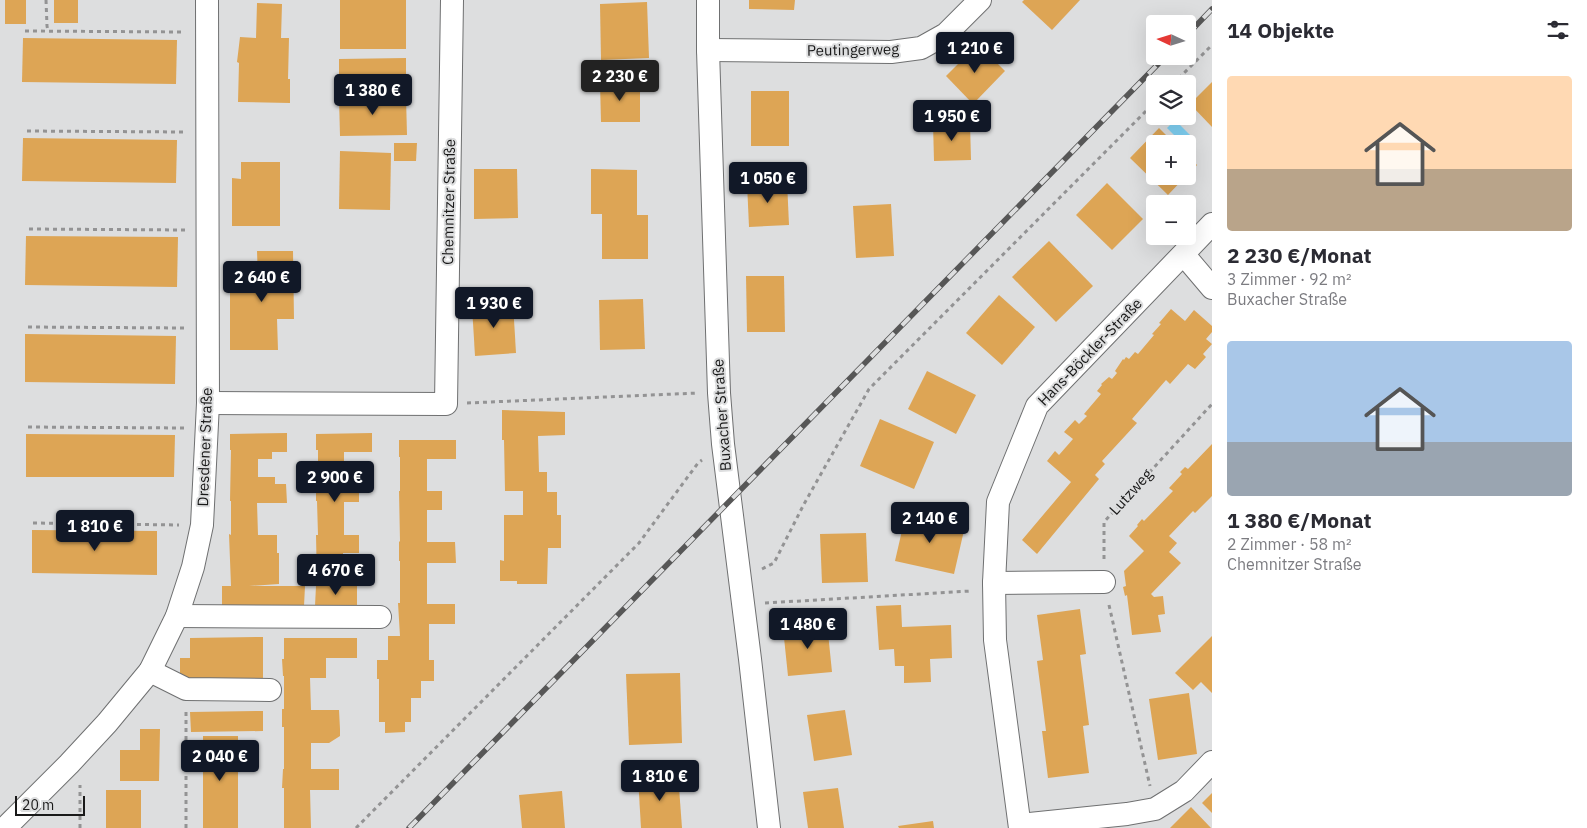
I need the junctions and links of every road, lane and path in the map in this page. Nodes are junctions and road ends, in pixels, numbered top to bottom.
1 (46, 0) edge
2 (207, 0) edge
3 (452, 0) edge
4 (708, 0) edge
5 (980, 0) edge
6 (25, 30) dead end
7 (48, 30) junction
8 (207, 32) junction
9 (1212, 45) edge
10 (708, 50) junction
11 (1182, 75) edge
12 (1146, 111) edge
13 (27, 130) dead end
14 (208, 132) junction
15 (1212, 224) edge
16 (29, 229) dead end
17 (208, 231) junction
18 (1184, 255) junction
19 (1212, 288) edge
20 (28, 327) dead end
21 (209, 328) junction
22 (719, 393) junction
23 (208, 403) junction
24 (446, 404) junction
25 (1212, 404) edge
26 (28, 427) dead end
27 (207, 428) junction
28 (722, 444) junction
29 (33, 523) dead end
30 (202, 525) junction
31 (740, 579) junction
32 (1104, 582) junction
33 (994, 586) junction
34 (743, 604) junction
35 (177, 616) junction
36 (380, 617) dead end
37 (150, 671) junction
38 (186, 689) junction
39 (270, 690) dead end
40 (1212, 762) edge
41 (69, 764) junction
42 (1155, 809) junction
43 (1020, 827) edge
44 (5, 828) edge
45 (80, 828) edge
46 (186, 828) edge
47 (356, 828) edge
48 (769, 828) edge

1 - 7 path
2 - 8 street, Dresdener Straße
3 - 24 street, Chemnitzer Straße
4 - 10 street, Buxacher Straße
5 - 10 street, Peutingerweg
6 - 7 path
7 - 8 path
8 - 14 street, Dresdener Straße
9 - 11 path
10 - 22 street, Buxacher Straße
12 - 31 path
13 - 14 path
14 - 17 street, Dresdener Straße
15 - 18 street, Hans-Böckler-Straße
16 - 17 path
17 - 21 street, Dresdener Straße
18 - 19 street
18 - 33 street, Hans-Böckler-Straße
20 - 21 path
21 - 23 street, Dresdener Straße
22 - 24 path
22 - 28 street, Buxacher Straße
23 - 24 street
23 - 27 street, Dresdener Straße
25 - 32 path, Lutzweg
26 - 27 path
27 - 30 street, Dresdener Straße
28 - 31 street, Buxacher Straße
28 - 47 path
29 - 30 path
30 - 35 street, Dresdener Straße
31 - 34 street, Buxacher Straße
32 - 33 street
32 - 42 path, Lutzweg
33 - 34 path
33 - 43 street, Hans-Böckler-Straße
34 - 48 street, Buxacher Straße
35 - 36 street
35 - 37 street, Dresdener Straße
37 - 38 street
37 - 41 street, Dresdener Straße
38 - 39 street
38 - 46 path
40 - 42 street
41 - 44 street, Dresdener Straße
41 - 45 path
42 - 43 street

